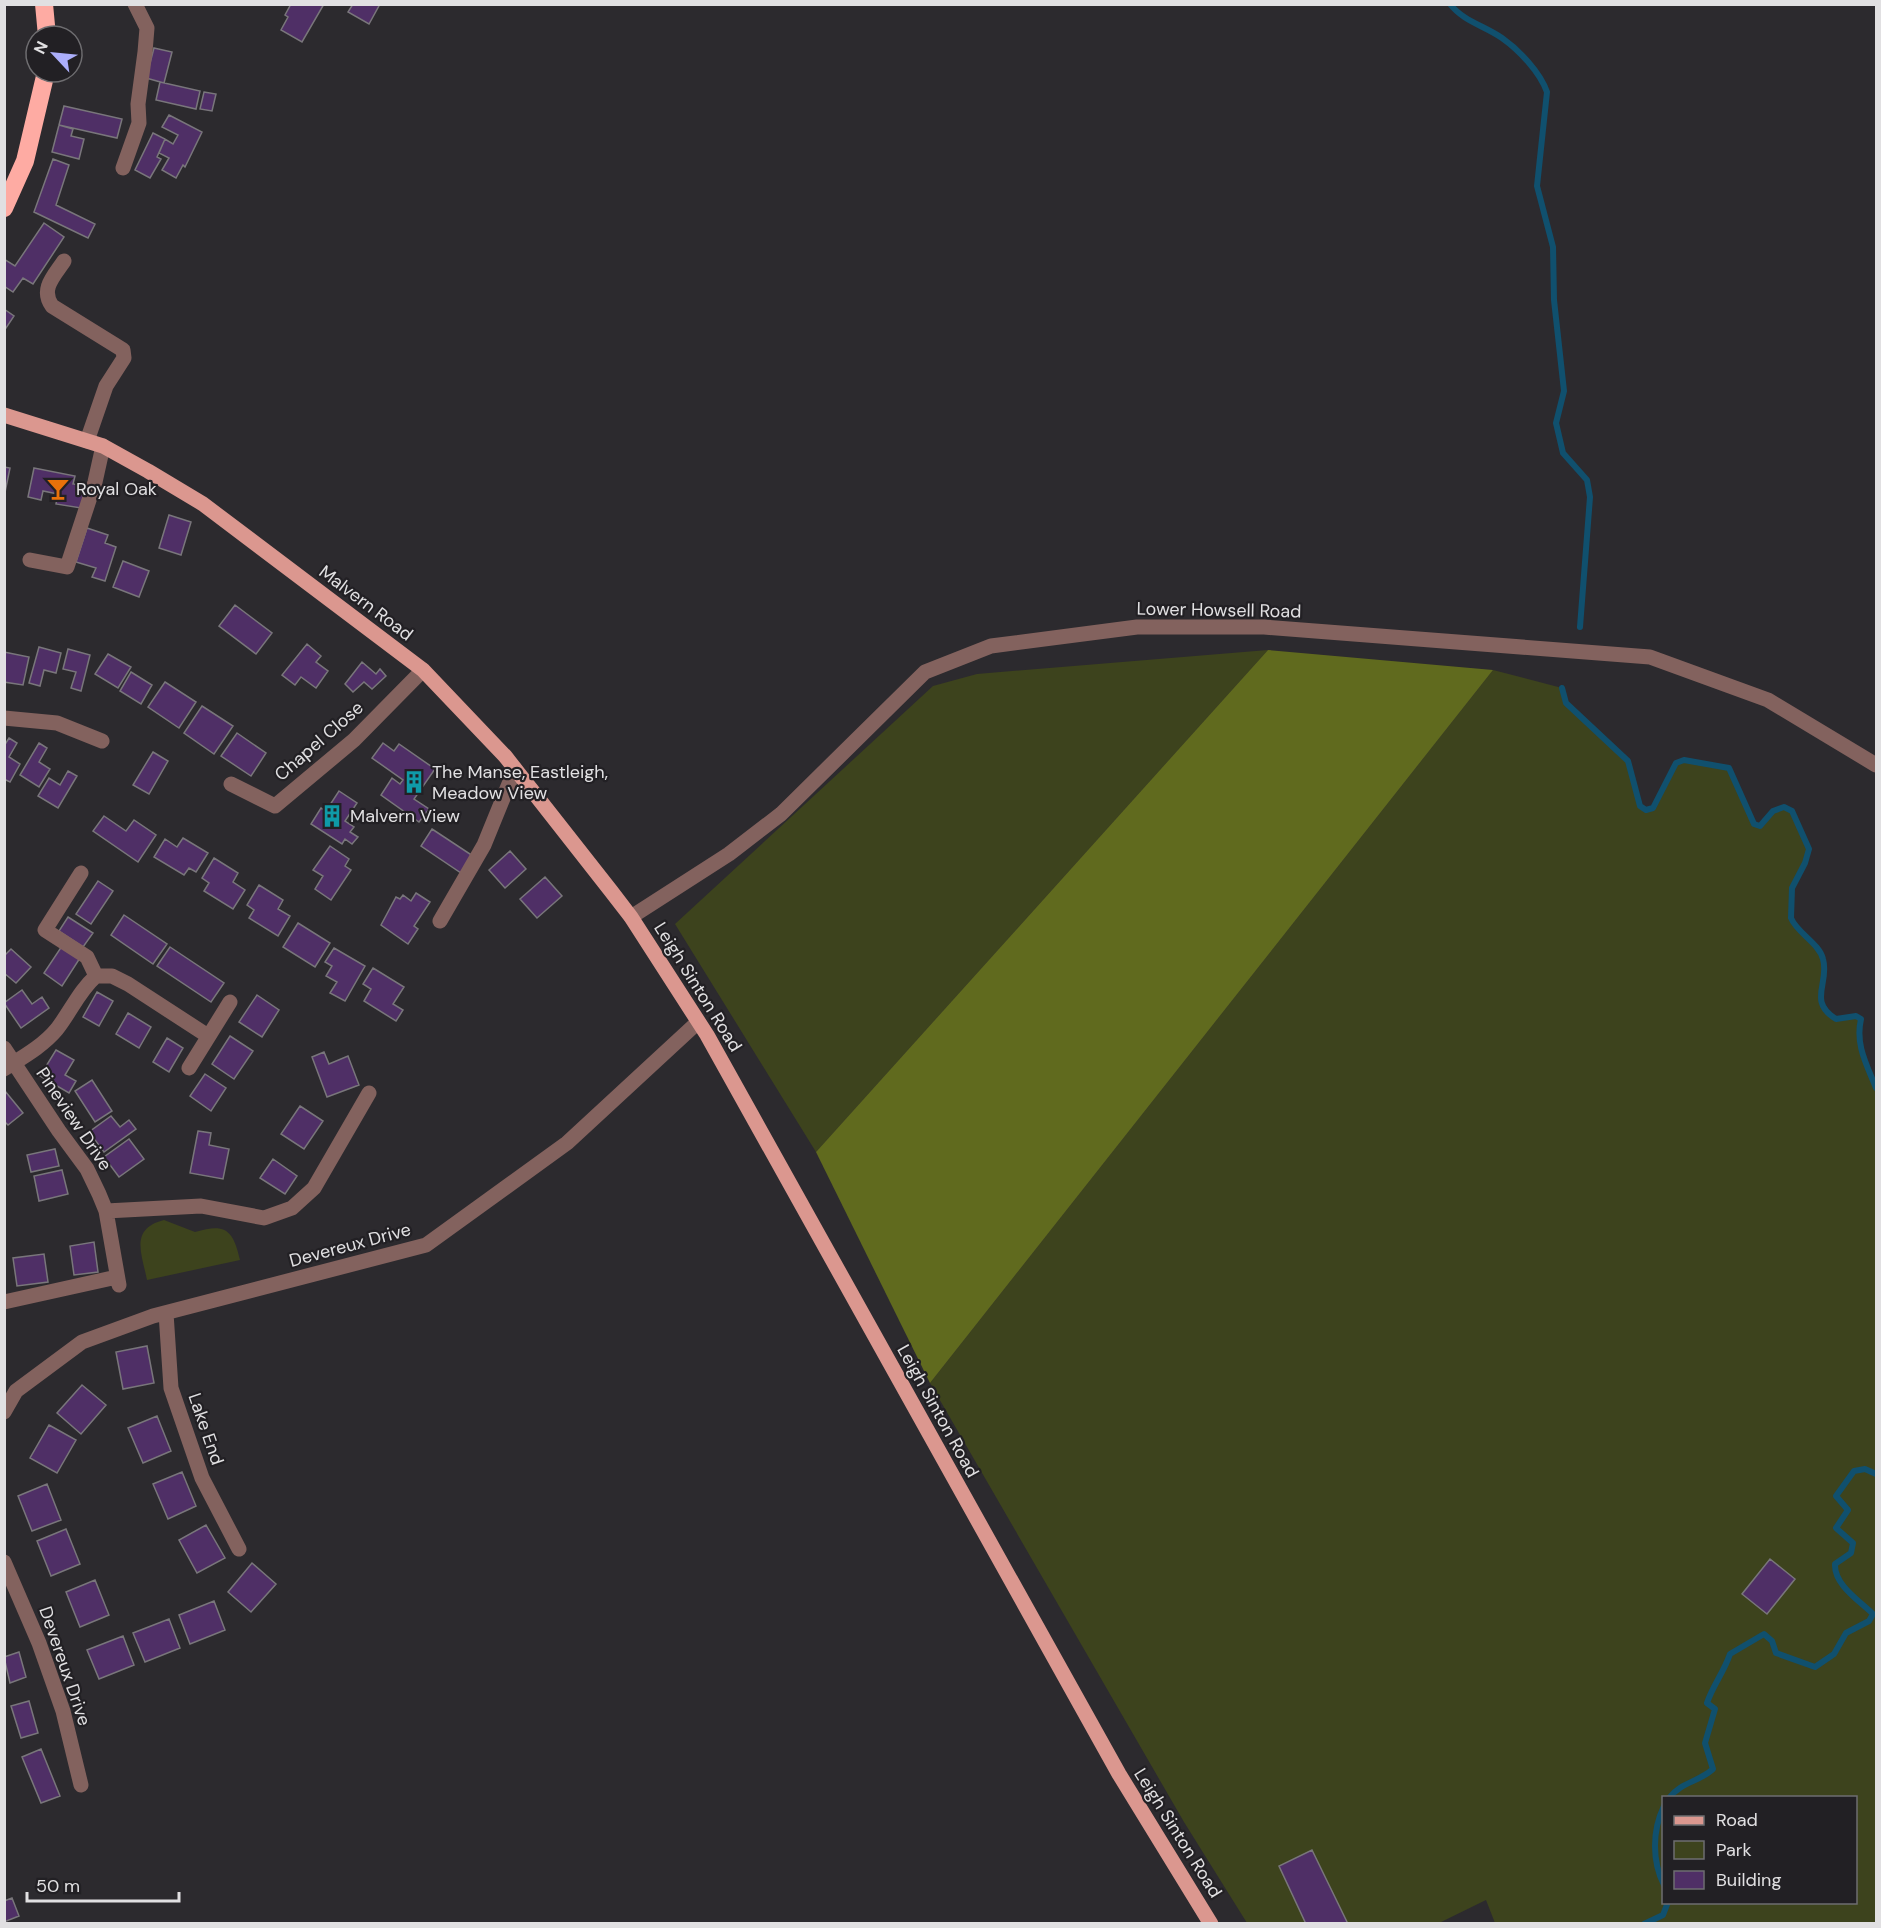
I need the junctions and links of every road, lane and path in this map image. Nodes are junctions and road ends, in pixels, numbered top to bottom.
1 (135, 4) edge
2 (46, 5) edge
3 (47, 24) edge
4 (43, 84) edge
5 (123, 168) dead end
6 (4, 208) edge
7 (64, 261) dead end
8 (4, 415) edge
9 (87, 441) junction
10 (103, 446) junction
11 (30, 560) dead end
12 (423, 670) junction
13 (4, 718) edge
14 (102, 741) dead end
15 (1876, 765) edge
16 (515, 769) junction
17 (231, 784) dead end
18 (81, 873) dead end
19 (632, 917) junction
20 (440, 921) dead end
21 (96, 976) junction
22 (230, 1002) dead end
23 (698, 1022) junction
24 (208, 1036) junction
25 (4, 1048) edge
26 (9, 1066) edge
27 (189, 1068) dead end
28 (369, 1093) dead end
29 (106, 1211) junction
30 (4, 1302) edge
31 (166, 1313) junction
32 (4, 1412) edge
33 (239, 1549) dead end
34 (4, 1562) edge
35 (81, 1785) dead end
36 (1211, 1923) edge

1 - 5 street
2 - 3 highway
4 - 6 highway
7 - 9 street
8 - 9 main road, Malvern Road
9 - 10 main road, Malvern Road
10 - 11 street
10 - 12 main road, Malvern Road
12 - 16 main road, Malvern Road
12 - 17 street, Chapel Close
13 - 14 street
15 - 19 street, Lower Howsell Road
16 - 19 main road, Malvern Road
16 - 20 street
18 - 21 street
19 - 23 main road, Leigh Sinton Road
21 - 24 street
21 - 26 street
22 - 24 street
23 - 31 street, Devereux Drive
23 - 36 main road, Leigh Sinton Road
24 - 27 street
25 - 26 street, Pineview Drive
26 - 29 street, Pineview Drive
28 - 29 street
29 - 30 street, Pineview Drive
31 - 32 street, Devereux Drive
31 - 33 street, Lake End
34 - 35 street, Devereux Drive

